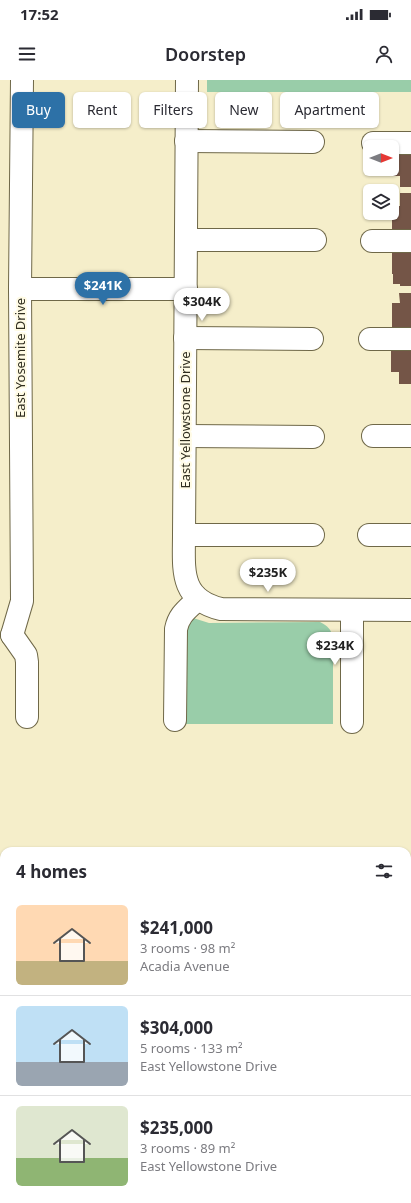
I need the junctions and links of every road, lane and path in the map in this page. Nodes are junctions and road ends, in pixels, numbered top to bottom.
1 (22, 80) edge
2 (187, 80) edge
3 (186, 141) junction
4 (313, 142) dead end
5 (399, 143) edge
6 (411, 143) edge
7 (186, 240) junction
8 (315, 240) dead end
9 (372, 241) dead end
10 (411, 241) edge
11 (20, 289) junction
12 (186, 289) junction
13 (185, 338) junction
14 (312, 339) dead end
15 (370, 339) dead end
16 (411, 339) edge
17 (185, 436) junction
18 (373, 436) dead end
19 (411, 436) edge
20 (312, 437) dead end
21 (184, 535) junction
22 (312, 535) dead end
23 (369, 535) dead end
24 (411, 535) edge
25 (198, 599) junction
26 (352, 610) junction
27 (411, 610) edge
28 (6, 638) edge
29 (27, 717) dead end
30 (175, 720) dead end
31 (352, 722) dead end

1 - 11 street, East Yosemite Drive
2 - 3 street, East Yellowstone Drive
3 - 4 street
3 - 7 street, East Yellowstone Drive
5 - 6 street
7 - 8 street
7 - 12 street, East Yellowstone Drive
9 - 10 street
11 - 12 street
11 - 28 street, East Yosemite Drive
12 - 13 street, East Yellowstone Drive
13 - 14 street
13 - 17 street, East Yellowstone Drive
15 - 16 street
17 - 20 street
17 - 21 street, East Yellowstone Drive
18 - 19 street
21 - 22 street
21 - 25 street, East Yellowstone Drive
23 - 24 street
25 - 26 street
25 - 30 street
26 - 27 street
26 - 31 street
28 - 29 street

